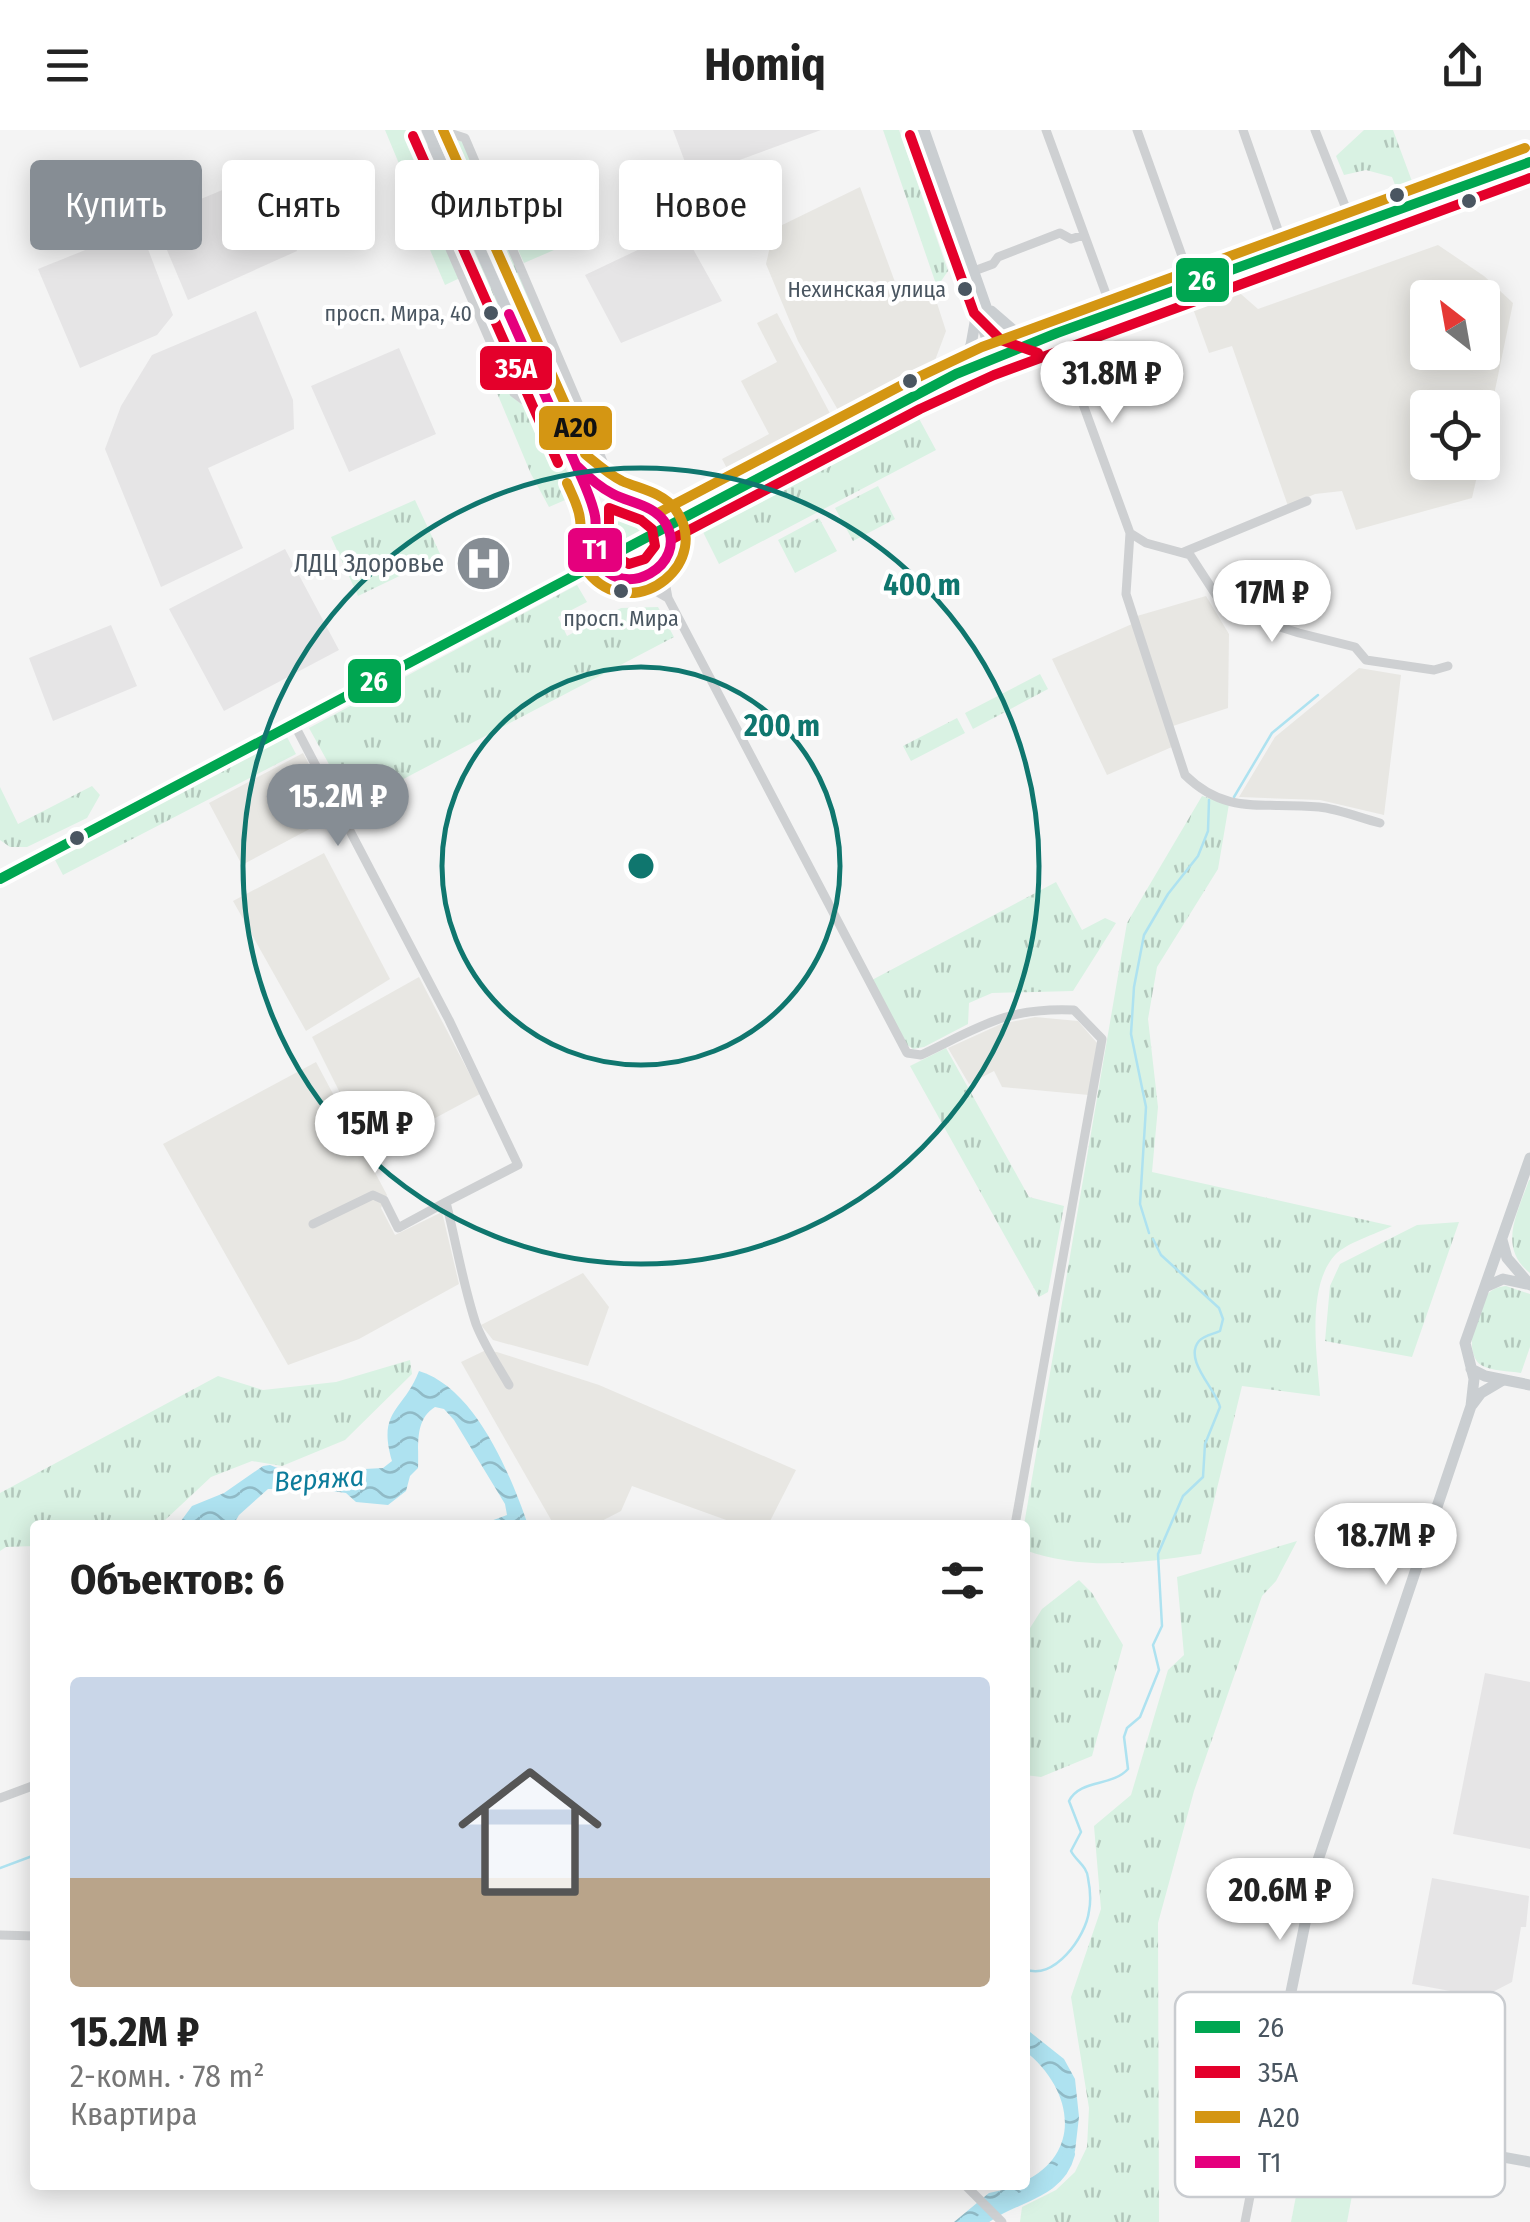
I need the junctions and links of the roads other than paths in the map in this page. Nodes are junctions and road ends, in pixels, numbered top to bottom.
1 (427, 130) edge
2 (440, 130) edge
3 (914, 130) edge
4 (924, 130) edge
5 (1046, 130) edge
6 (1137, 130) edge
7 (1243, 130) edge
8 (1315, 130) edge
9 (432, 143) junction
10 (1530, 162) edge
11 (942, 196) junction
12 (1352, 226) junction
13 (1084, 234) junction
14 (1285, 250) junction
15 (974, 271) junction
16 (1192, 284) junction
17 (979, 300) junction
18 (1113, 313) junction
19 (1058, 333) junction
20 (1044, 339) junction
21 (999, 357) junction
22 (956, 374) junction
23 (557, 424) junction
24 (575, 464) junction
25 (606, 483) junction
26 (1307, 501) dead end
27 (636, 502) junction
28 (596, 525) junction
29 (667, 525) junction
30 (1130, 533) junction
31 (1184, 552) junction
32 (598, 562) junction
33 (662, 565) junction
34 (637, 580) junction
35 (668, 598) junction
36 (1448, 666) dead end
37 (294, 724) junction
38 (1380, 823) dead end
39 (1, 874) edge
40 (1530, 1158) edge
41 (1527, 1178) edge
42 (446, 1202) junction
43 (313, 1224) dead end
44 (1502, 1240) junction
45 (1530, 1285) edge
46 (1484, 1288) junction
47 (1471, 1369) junction
48 (1503, 1380) junction
49 (509, 1385) dead end
50 (1530, 1385) edge
51 (1471, 1406) junction
52 (1017, 1520) edge
53 (30, 1788) edge
54 (0, 1798) edge
55 (0, 1935) edge
56 (30, 1936) edge
57 (1291, 1992) edge
58 (1505, 2157) edge
59 (1530, 2162) edge
60 (970, 2190) edge
61 (1251, 2197) edge
62 (1002, 2222) edge
63 (1246, 2222) edge

1 - 9 main road
2 - 25 street
3 - 11 main road
4 - 11 main road
5 - 13 street
6 - 16 street
7 - 14 street
8 - 12 street
9 - 23 main road
9 - 23 street
10 - 12 main road
11 - 15 main road
11 - 17 main road
12 - 14 main road
13 - 15 street
13 - 18 street
14 - 16 main road
15 - 17 main road
16 - 18 main road
17 - 20 main road
17 - 21 main road
17 - 22 main road
18 - 19 main road
19 - 20 main road
19 - 30 street
20 - 21 main road
21 - 22 main road
22 - 29 main road
23 - 24 main road
24 - 25 main road
24 - 28 main road
25 - 27 main road
26 - 31 street
27 - 28 main road
27 - 29 main road
28 - 32 main road
29 - 32 main road
29 - 33 main road
30 - 31 street
30 - 38 street
31 - 36 street
32 - 34 main road
32 - 37 main road
33 - 34 main road
33 - 35 street
34 - 35 street
35 - 52 street
37 - 39 main road
37 - 42 street
40 - 41 main road
41 - 44 main road
42 - 43 street
42 - 49 street
44 - 45 main road
44 - 46 main road
45 - 46 main road
46 - 47 main road
47 - 48 main road
47 - 51 main road
48 - 50 main road
48 - 51 main road
51 - 57 main road
53 - 54 street
55 - 56 street
58 - 59 main road
60 - 62 street
61 - 63 street

